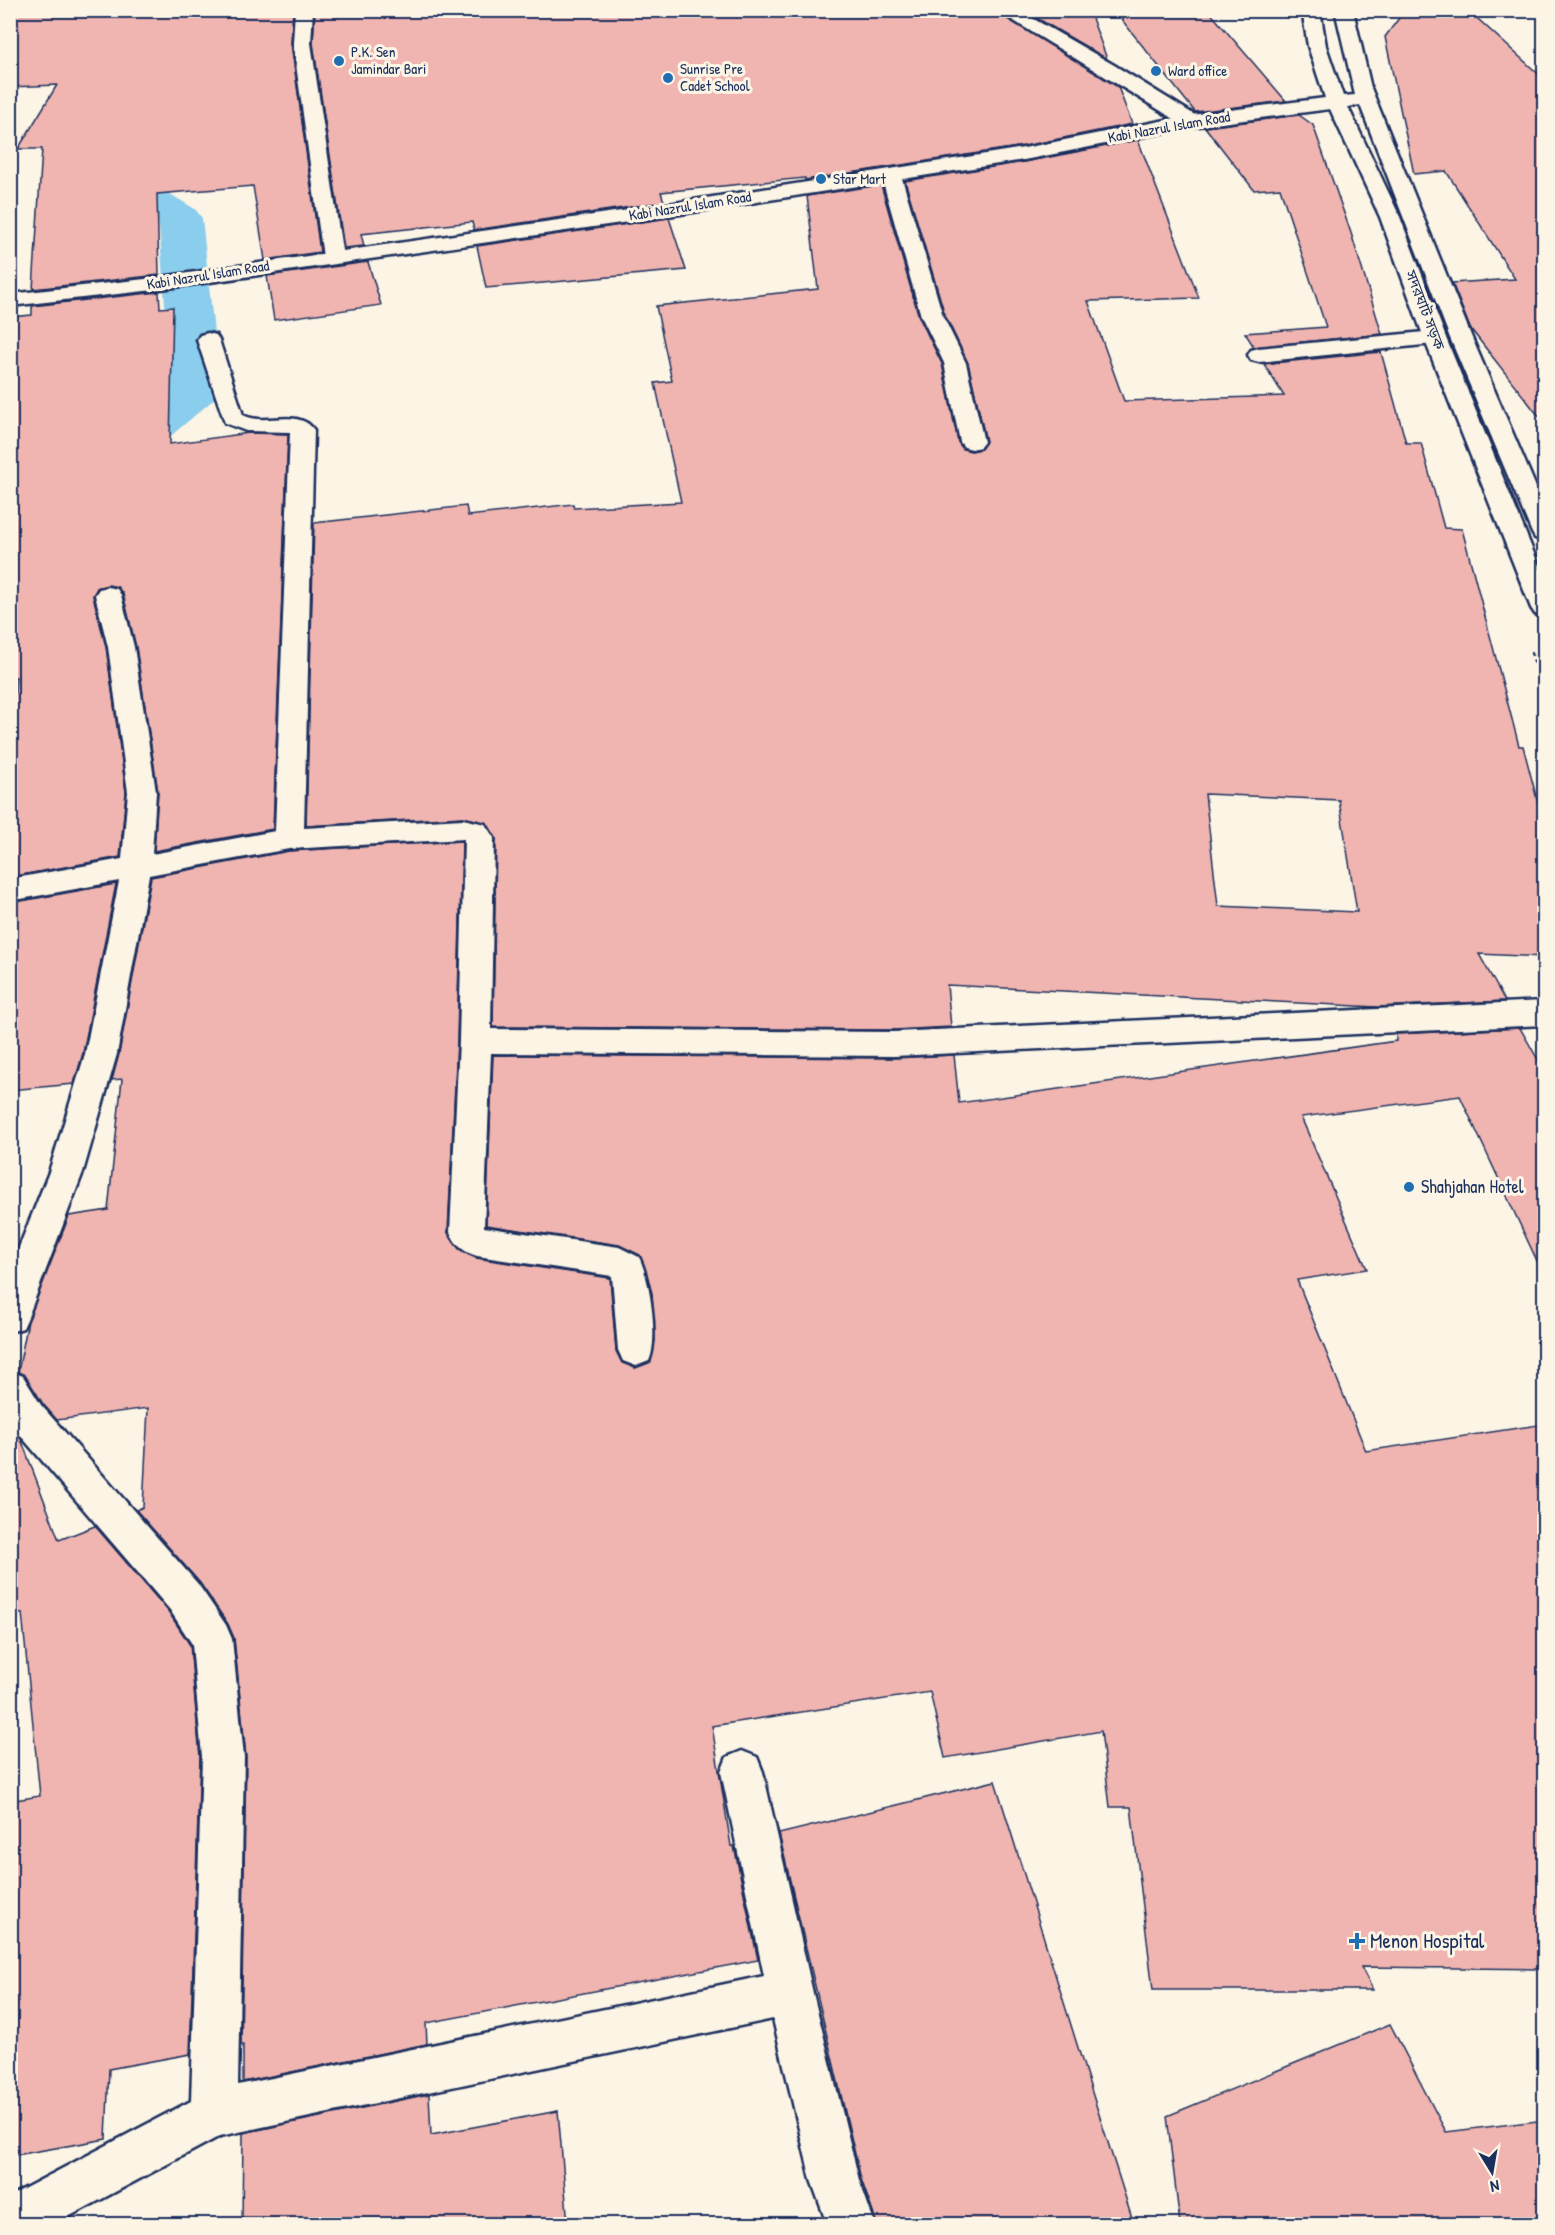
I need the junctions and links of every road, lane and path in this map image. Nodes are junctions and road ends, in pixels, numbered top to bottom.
1 (304, 10) edge
2 (1004, 10) edge
3 (1311, 10) edge
4 (1344, 10) edge
5 (1366, 99) junction
6 (1338, 102) junction
7 (1191, 121) junction
8 (891, 175) junction
9 (333, 257) junction
10 (10, 300) edge
11 (1435, 338) junction
12 (208, 340) dead end
13 (1259, 355) dead end
14 (972, 442) dead end
15 (1545, 533) edge
16 (108, 595) dead end
17 (1545, 608) edge
18 (289, 839) junction
19 (136, 867) junction
20 (10, 890) edge
21 (1545, 1013) edge
22 (474, 1041) junction
23 (10, 1317) edge
24 (636, 1350) dead end
25 (11, 1392) edge
26 (742, 1772) dead end
27 (790, 1993) junction
28 (214, 2114) junction
29 (10, 2222) edge
30 (851, 2224) edge

1 - 9 street
2 - 7 street
3 - 6 street, সদরঘাট সড়ক
4 - 5 street, সদরঘাট সড়ক
5 - 6 street, Kabi Nazrul Islam Road
5 - 15 street, সদরঘাট সড়ক
6 - 7 street, Kabi Nazrul Islam Road
6 - 11 street, সদরঘাট সড়ক
7 - 8 street, Kabi Nazrul Islam Road
8 - 9 street, Kabi Nazrul Islam Road
8 - 14 street
9 - 10 street, Kabi Nazrul Islam Road
11 - 13 street
11 - 17 street, সদরঘাট সড়ক
12 - 18 street
16 - 19 street
18 - 19 street
18 - 22 street
19 - 20 street
19 - 23 street
21 - 22 street
22 - 24 street
25 - 28 street
26 - 27 street
27 - 28 street
27 - 30 street
28 - 29 street

